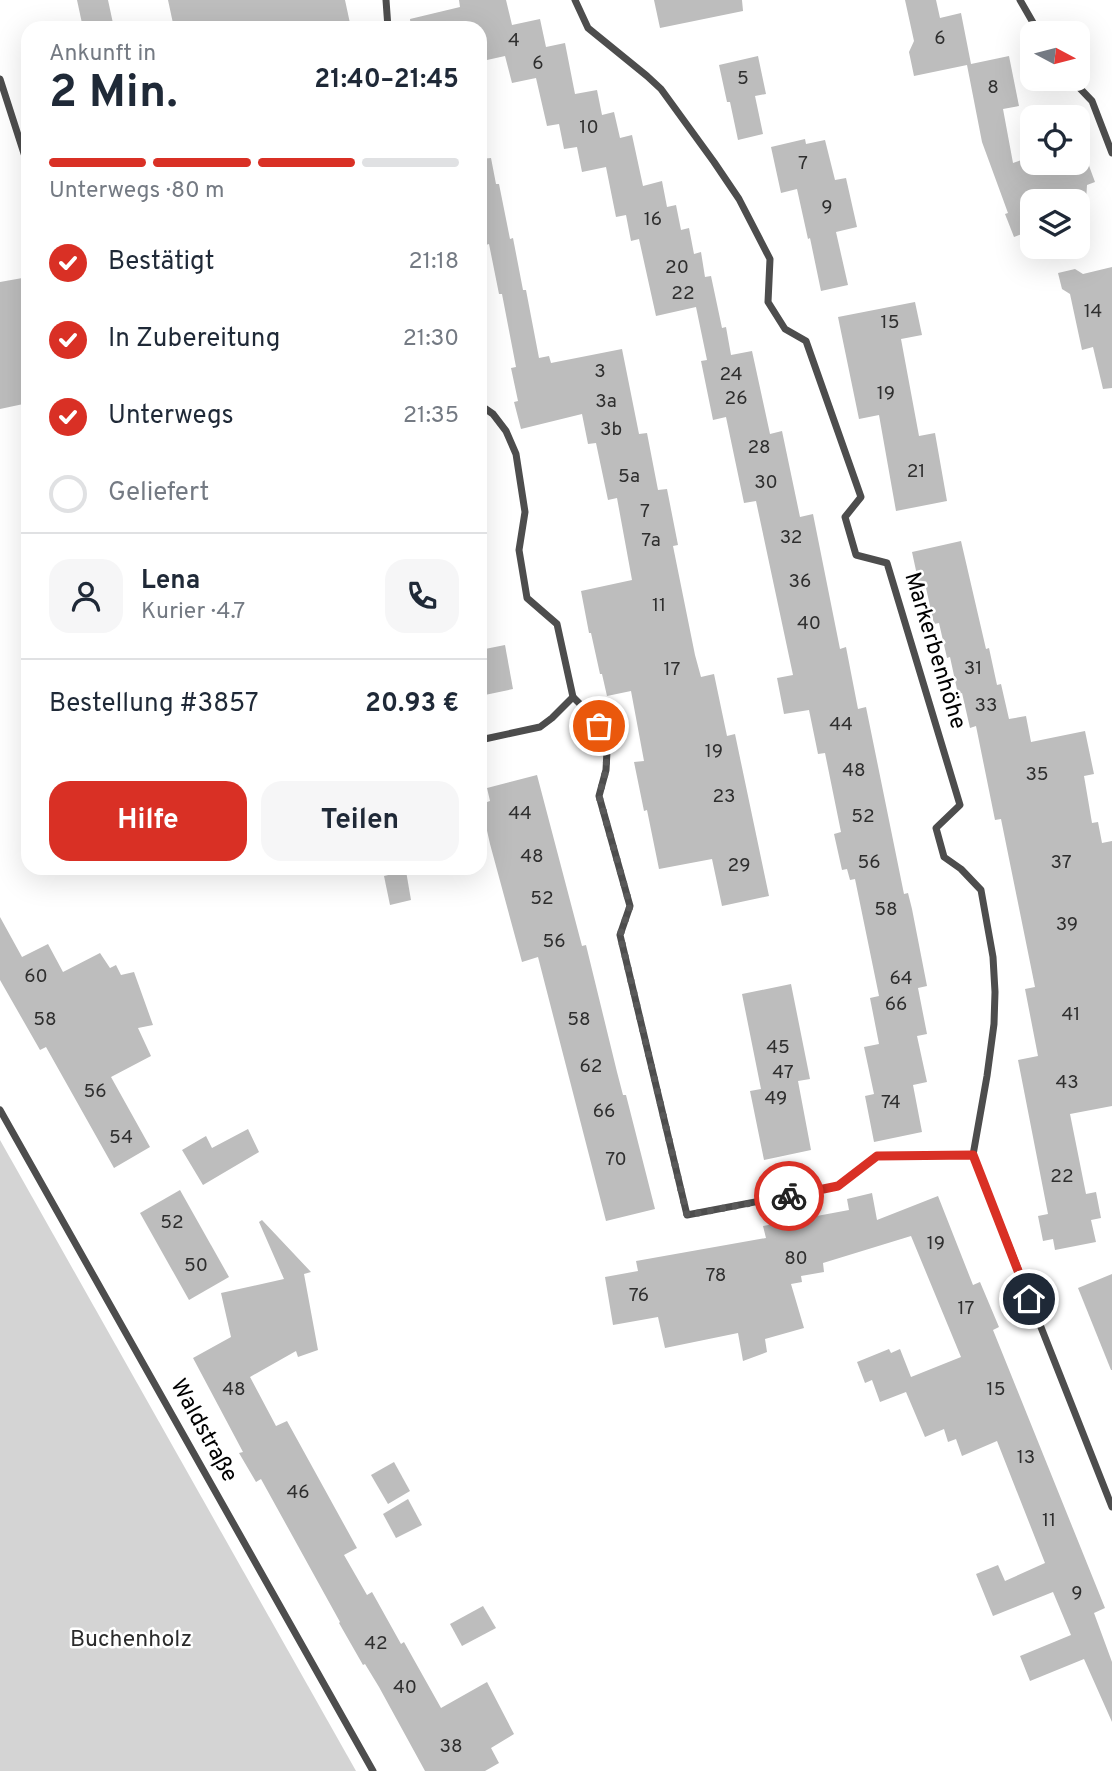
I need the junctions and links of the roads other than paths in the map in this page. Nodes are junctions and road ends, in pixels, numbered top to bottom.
1 (386, 0) edge
2 (575, 0) edge
3 (1020, 0) edge
4 (388, 21) edge
5 (1032, 21) edge
6 (0, 79) edge
7 (1082, 91) edge
8 (21, 144) edge
9 (1112, 153) edge
10 (487, 410) edge
11 (573, 697) junction
12 (487, 738) edge
13 (0, 1110) edge
14 (973, 1155) junction
15 (1112, 1507) edge
16 (373, 1771) edge

1 - 4 street
2 - 14 street, Markerbenhöhe
3 - 5 street
6 - 8 street
7 - 9 street
10 - 11 street
11 - 12 street
11 - 14 street
13 - 16 street, Waldstraße
14 - 15 street

